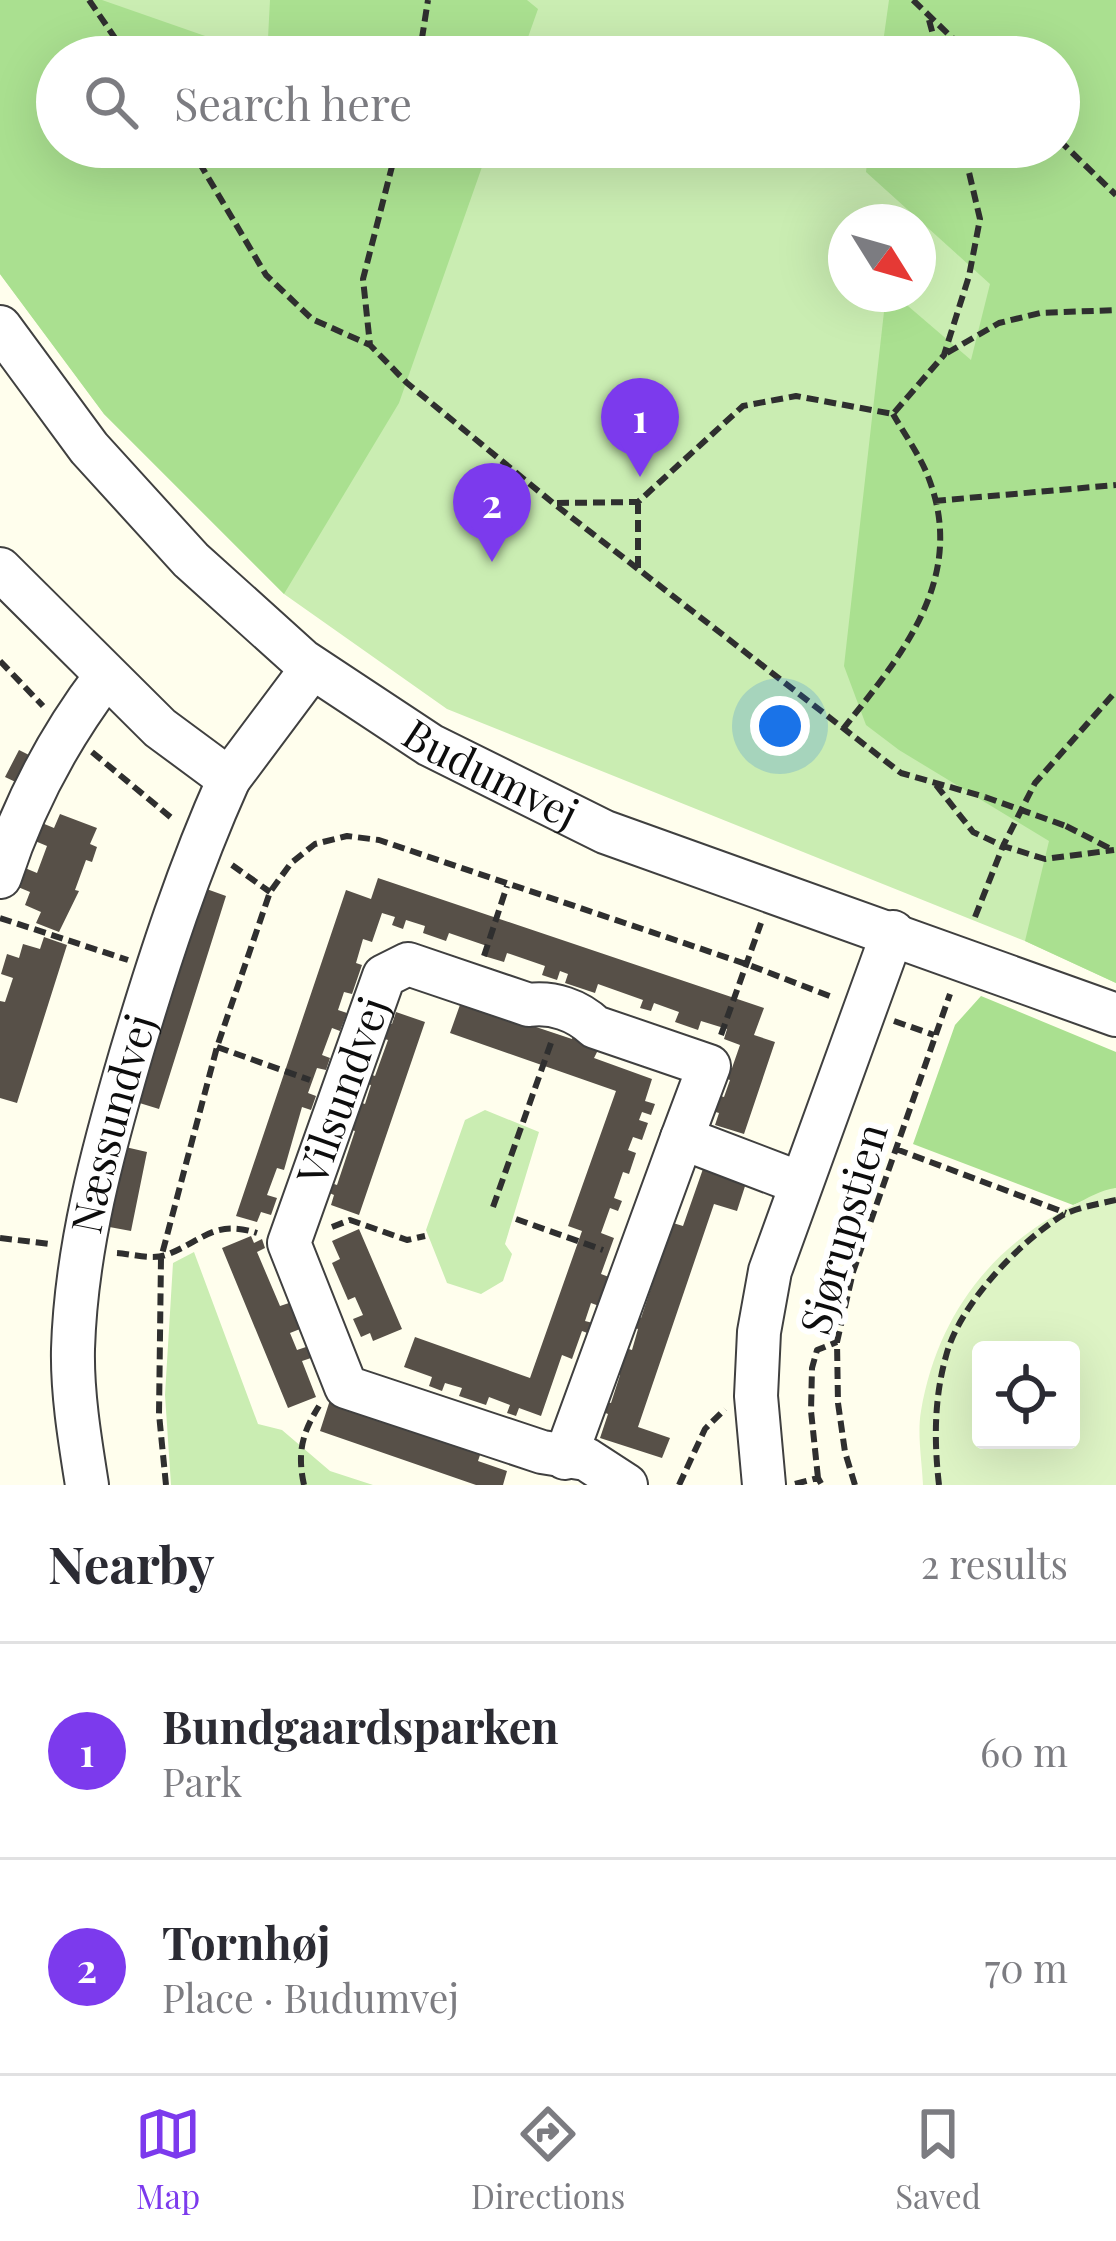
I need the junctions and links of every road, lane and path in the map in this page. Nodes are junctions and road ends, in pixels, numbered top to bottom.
1 (89, 0) edge
2 (428, 0) edge
3 (913, 0) edge
4 (928, 15) junction
5 (114, 36) edge
6 (422, 36) edge
7 (934, 36) edge
8 (950, 36) edge
9 (1080, 160) edge
10 (202, 168) edge
11 (392, 168) edge
12 (968, 168) edge
13 (1116, 195) edge
14 (1116, 310) edge
15 (0, 327) edge
16 (370, 345) junction
17 (944, 355) junction
18 (893, 414) junction
19 (1116, 485) edge
20 (934, 501) junction
21 (553, 502) junction
22 (638, 502) junction
23 (0, 569) edge
24 (638, 570) junction
25 (0, 661) edge
26 (312, 668) junction
27 (105, 677) junction
28 (1116, 691) edge
29 (843, 729) junction
30 (65, 730) junction
31 (229, 779) junction
32 (933, 782) junction
33 (201, 842) junction
34 (1004, 846) junction
35 (1115, 851) edge
36 (0, 878) edge
37 (507, 886) dead end
38 (270, 892) dead end
39 (975, 917) dead end
40 (0, 918) edge
41 (761, 923) dead end
42 (893, 932) junction
43 (156, 969) junction
44 (474, 986) junction
45 (950, 994) dead end
46 (563, 1008) junction
47 (1116, 1015) edge
48 (895, 1022) dead end
49 (934, 1035) junction
50 (217, 1047) dead end
51 (709, 1066) junction
52 (342, 1091) junction
53 (682, 1138) junction
54 (896, 1148) junction
55 (800, 1183) junction
56 (1116, 1200) edge
57 (493, 1207) dead end
58 (1066, 1213) junction
59 (516, 1219) dead end
60 (294, 1231) junction
61 (425, 1236) dead end
62 (124, 1254) dead end
63 (638, 1263) junction
64 (837, 1342) junction
65 (346, 1387) junction
66 (756, 1396) junction
67 (565, 1458) junction
68 (820, 1481) edge
69 (87, 1485) edge
70 (304, 1485) edge
71 (626, 1485) edge
72 (679, 1485) edge
73 (764, 1485) edge
74 (791, 1485) edge
75 (855, 1485) edge
76 (939, 1485) edge

1 - 5 path
2 - 6 path
3 - 4 path
4 - 7 path
4 - 8 path
9 - 13 path
10 - 16 path
11 - 16 path
12 - 17 path
14 - 17 path
15 - 26 street, Budumvej
16 - 21 path
17 - 18 path
18 - 20 path
18 - 22 path
19 - 20 path
20 - 29 path
21 - 22 path
21 - 24 path
22 - 24 path
23 - 27 street
24 - 29 path
25 - 30 path
26 - 31 street, Næssundvej
26 - 42 street, Budumvej
27 - 30 street
27 - 31 street
28 - 34 path
29 - 32 path
30 - 33 path
30 - 36 street
31 - 33 street, Næssundvej
32 - 34 path
32 - 35 path, bridge
33 - 38 path
33 - 43 street, Næssundvej
34 - 35 path
34 - 39 path
37 - 44 path
40 - 43 path
41 - 51 path
42 - 47 street, Budumvej
42 - 55 street
43 - 69 street, Næssundvej
44 - 46 street, Vilsundvej
44 - 52 street, Vilsundvej
45 - 49 path, Sjørupstien
46 - 51 street, Vilsundvej
46 - 57 path
48 - 49 path
49 - 54 path, Sjørupstien
50 - 52 path
51 - 53 street
52 - 60 street, Vilsundvej
53 - 55 street
53 - 63 street
54 - 58 path
54 - 64 path, Sjørupstien
55 - 66 street
56 - 58 path
58 - 76 path
59 - 63 path
60 - 61 path
60 - 62 path
60 - 65 street
63 - 67 street
64 - 68 path
64 - 75 path, Sjørupstien
65 - 67 street
65 - 70 path
66 - 72 path
66 - 73 street
67 - 71 street
68 - 74 path

